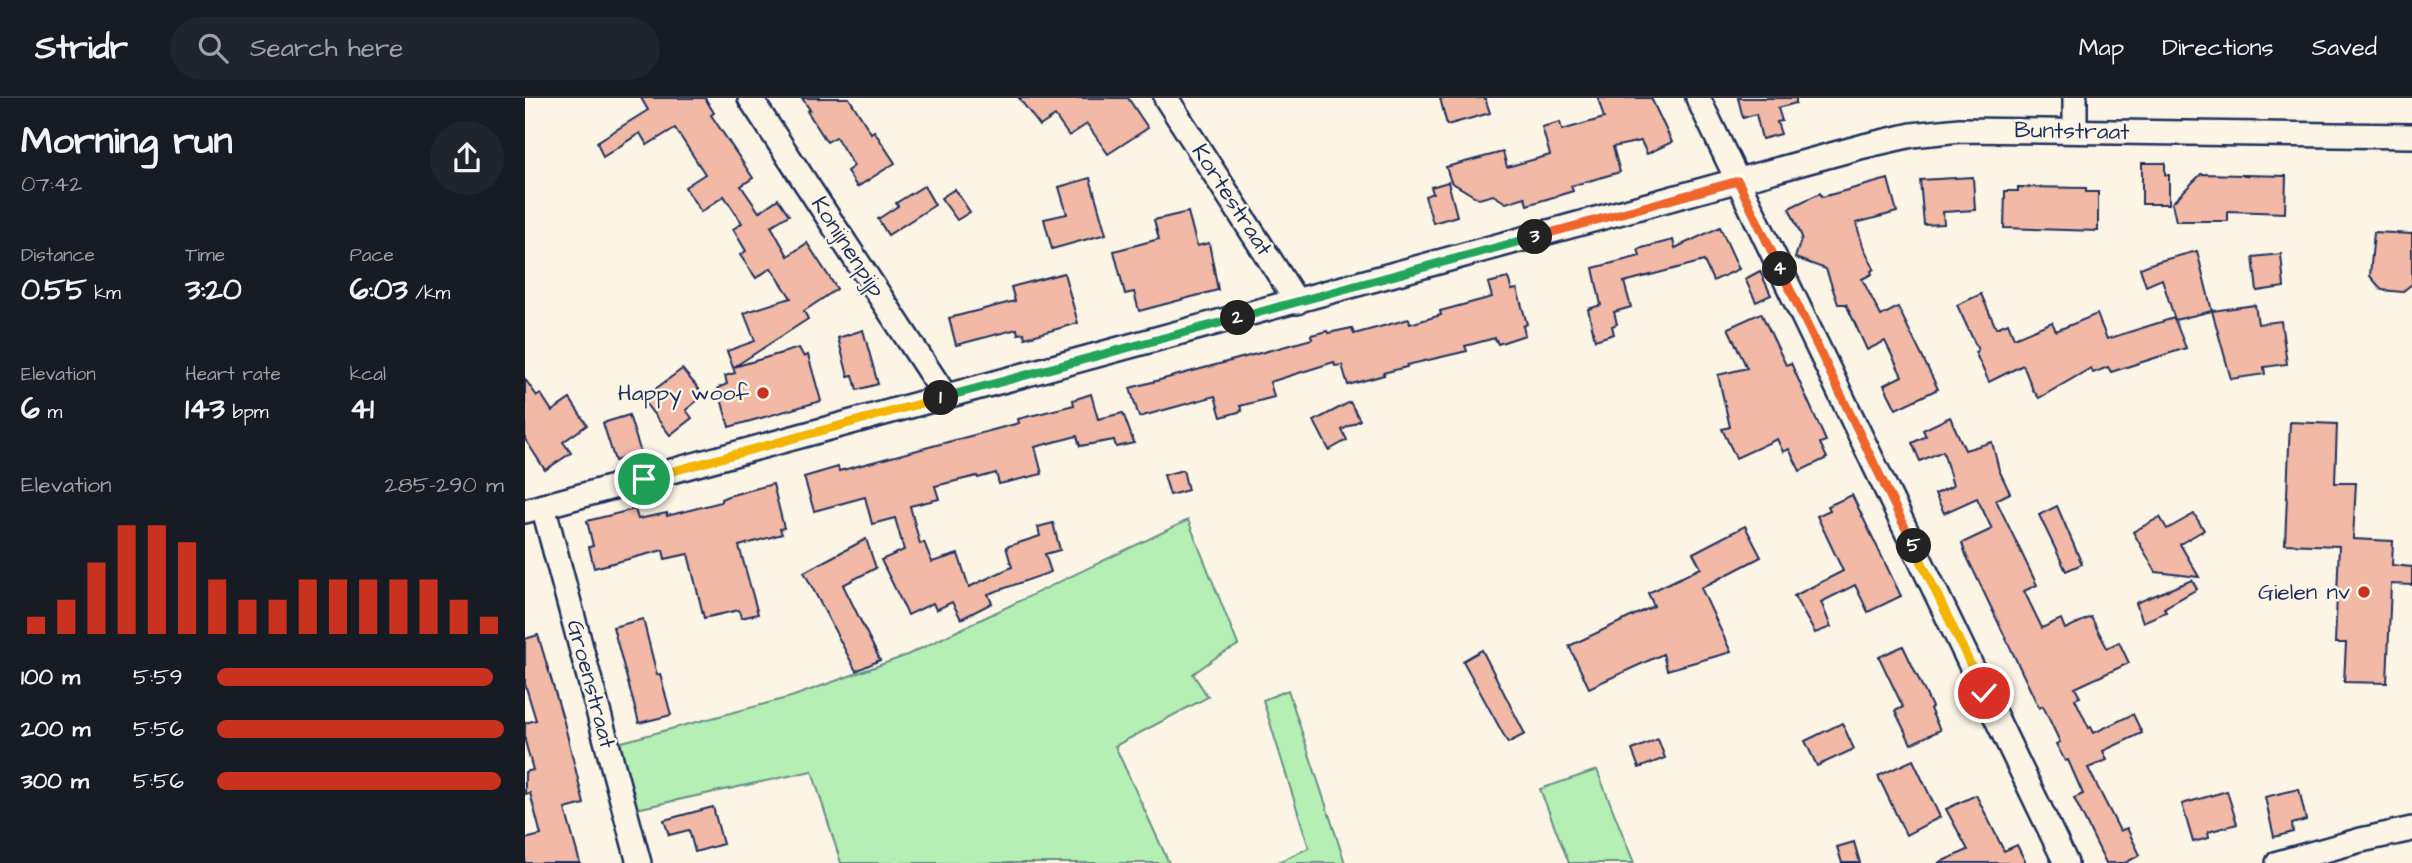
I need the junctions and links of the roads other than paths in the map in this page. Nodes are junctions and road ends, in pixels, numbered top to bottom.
1 (750, 98) edge
2 (1166, 98) edge
3 (1698, 98) edge
4 (2075, 98) edge
5 (2075, 130) junction
6 (2412, 136) edge
7 (1738, 181) junction
8 (1297, 302) junction
9 (946, 397) junction
10 (534, 509) edge
11 (2412, 829) edge
12 (639, 863) edge
13 (2066, 863) edge
14 (2278, 863) edge

1 - 9 street, Konijnenpijp
2 - 8 street, Kortestraat
3 - 7 street
4 - 5 street
5 - 6 street, Buntstraat
5 - 7 street, Buntstraat
7 - 8 street, Buntstraat
7 - 13 street
8 - 9 street, Buntstraat
9 - 10 street, Buntstraat
10 - 12 street, Groenstraat
11 - 14 street

